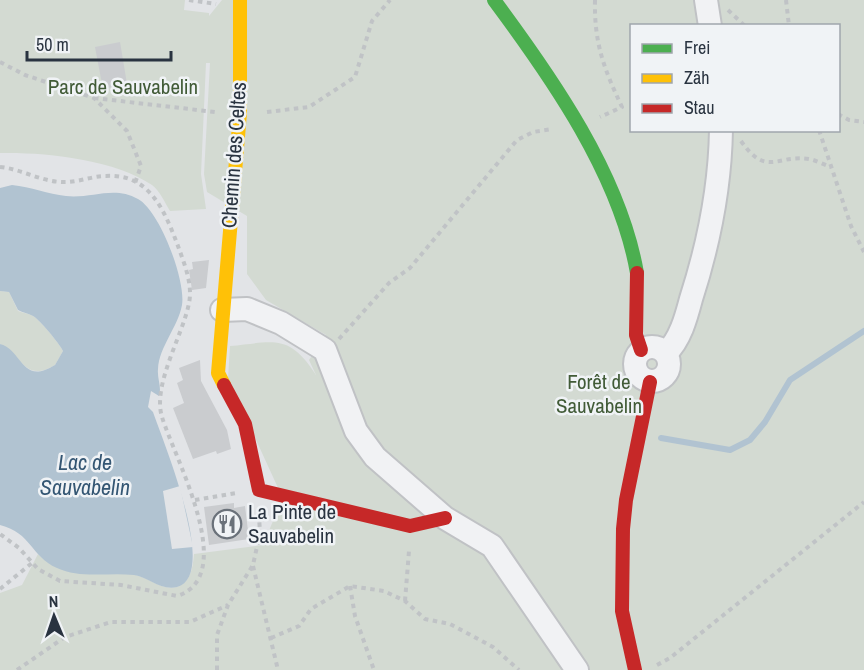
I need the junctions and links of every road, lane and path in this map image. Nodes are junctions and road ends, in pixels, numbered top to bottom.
1 (189, 0) edge
2 (240, 0) edge
3 (390, 0) edge
4 (494, 0) edge
5 (595, 0) edge
6 (786, 0) edge
7 (715, 4) edge
8 (225, 6) dead end
9 (710, 24) edge
10 (742, 24) edge
11 (789, 24) edge
12 (0, 62) edge
13 (94, 98) junction
14 (267, 112) dead end
15 (223, 113) dead end
16 (840, 115) edge
17 (864, 122) edge
18 (578, 124) junction
19 (820, 132) edge
20 (730, 134) edge
21 (0, 167) edge
22 (831, 167) junction
23 (135, 183) junction
24 (864, 252) edge
25 (222, 310) junction
26 (326, 350) junction
27 (641, 350) junction
28 (666, 353) junction
29 (650, 382) junction
30 (259, 490) junction
31 (195, 500) junction
32 (864, 502) edge
33 (446, 518) junction
34 (410, 526) junction
35 (0, 534) edge
36 (32, 563) junction
37 (253, 565) junction
38 (350, 586) junction
39 (0, 589) edge
40 (405, 601) junction
41 (228, 605) junction
42 (271, 638) junction
43 (17, 670) edge
44 (217, 670) edge
45 (278, 670) edge
46 (374, 670) edge
47 (519, 670) edge
48 (577, 670) edge
49 (635, 670) edge
50 (648, 670) edge

1 - 8 path
2 - 25 street, Chemin des Celtes
3 - 14 path
4 - 18 street
5 - 18 path
6 - 11 path
7 - 9 street
7 - 10 path
12 - 13 path
13 - 15 path
13 - 23 path
16 - 17 path
18 - 26 path
18 - 27 street
19 - 22 path
20 - 22 path
20 - 28 street
21 - 23 path
22 - 24 path
23 - 31 path
25 - 26 street
25 - 30 street, Chemin des Celtes
26 - 33 street
27 - 28 street
27 - 29 street
28 - 29 street
29 - 49 street
30 - 31 path
30 - 34 street
30 - 37 path
31 - 36 path
32 - 50 path
33 - 34 street
33 - 48 street
34 - 40 path
35 - 36 path
36 - 39 path
37 - 41 path
37 - 42 path
38 - 40 path
38 - 42 path
38 - 46 path
40 - 47 path
41 - 43 path
41 - 44 path
42 - 45 path

